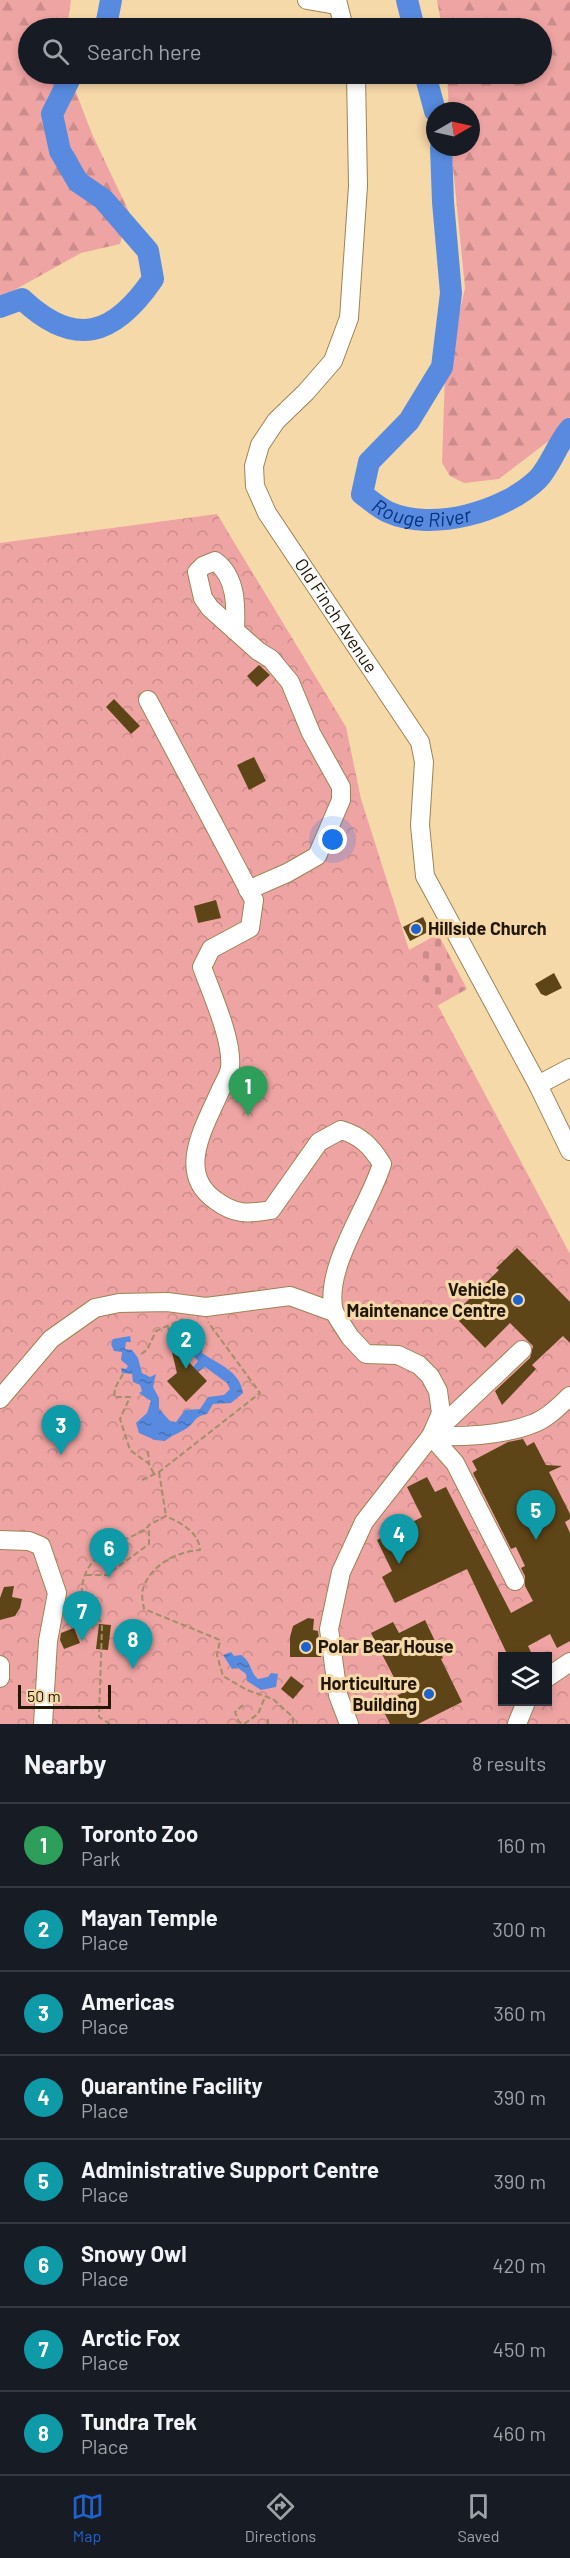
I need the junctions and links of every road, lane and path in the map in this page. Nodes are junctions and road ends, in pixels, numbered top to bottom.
1 (307, 0) edge
2 (337, 2) edge
3 (341, 18) edge
4 (356, 84) edge
5 (235, 632) dead end
6 (148, 700) dead end
7 (248, 890) junction
8 (570, 1068) edge
9 (537, 1084) junction
10 (570, 1151) edge
11 (334, 1312) junction
12 (186, 1317) dead end
13 (207, 1320) dead end
14 (168, 1327) junction
15 (171, 1340) dead end
16 (522, 1350) dead end
17 (141, 1354) dead end
18 (123, 1374) dead end
19 (570, 1396) edge
20 (0, 1399) edge
21 (431, 1436) junction
22 (148, 1451) dead end
23 (149, 1464) junction
24 (159, 1472) junction
25 (154, 1474) junction
26 (142, 1480) dead end
27 (166, 1516) junction
28 (149, 1525) junction
29 (0, 1540) edge
30 (86, 1575) junction
31 (515, 1581) dead end
32 (570, 1662) edge
33 (0, 1665) edge
34 (552, 1674) edge
35 (0, 1678) edge
36 (265, 1696) junction
37 (243, 1705) dead end
38 (524, 1706) edge
39 (268, 1719) dead end
40 (43, 1724) edge
41 (110, 1724) edge
42 (268, 1724) edge
43 (293, 1724) edge
44 (349, 1724) edge
45 (517, 1724) edge

1 - 2 street
2 - 3 street
4 - 9 street, Old Finch Avenue
5 - 7 street
6 - 7 street
7 - 11 street
8 - 9 street
9 - 10 street, Old Finch Avenue
11 - 20 street
11 - 21 street
12 - 14 path
13 - 24 path
14 - 15 path
14 - 17 path
16 - 21 street
18 - 23 path
19 - 21 street
21 - 31 street
21 - 44 street
22 - 23 path
23 - 25 path
24 - 25 path
24 - 27 path
25 - 26 path
27 - 28 path
27 - 36 path
28 - 30 path
28 - 30 path
29 - 40 street
30 - 41 path
32 - 34 street
33 - 35 street
36 - 37 path
36 - 43 path
38 - 45 street
39 - 42 path

